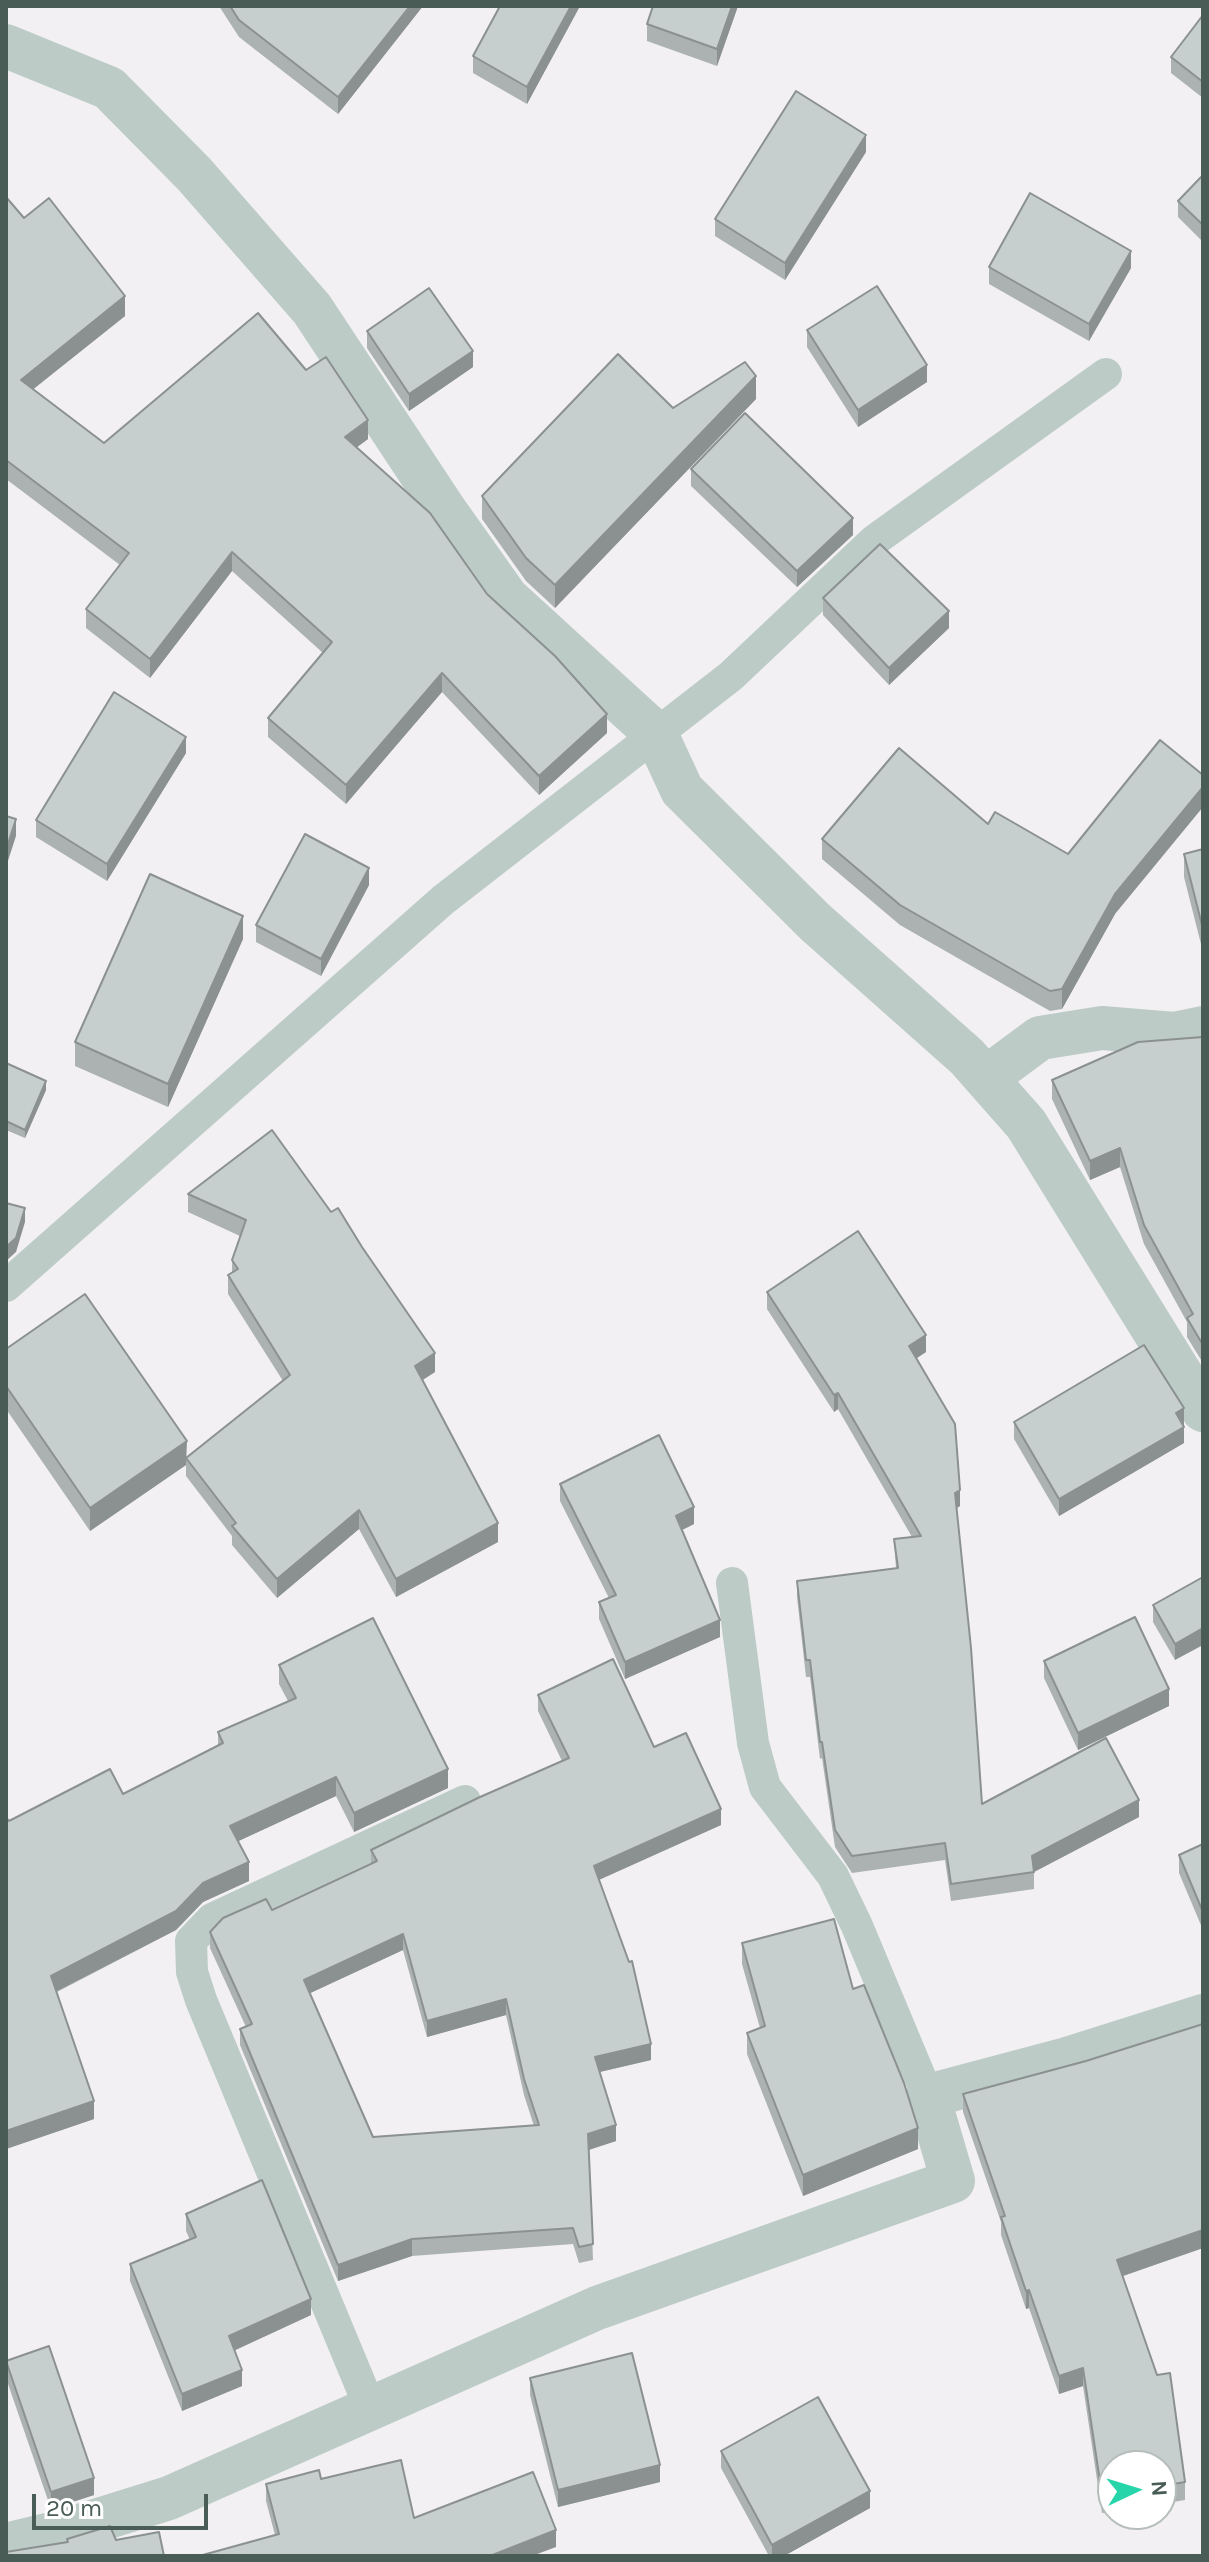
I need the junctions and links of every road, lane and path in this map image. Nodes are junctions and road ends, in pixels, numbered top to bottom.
1 (6, 46) edge
2 (1106, 374) dead end
3 (656, 734) junction
4 (1203, 1028) edge
5 (986, 1078) junction
6 (6, 1286) edge
7 (1203, 1410) edge
8 (732, 1583) dead end
9 (465, 1801) edge
10 (1203, 2016) edge
11 (928, 2096) junction
12 (371, 2410) junction
13 (6, 2545) edge

1 - 3 street
2 - 3 lane
3 - 5 street
3 - 6 lane
4 - 5 street
5 - 7 street
8 - 11 lane
9 - 12 lane
10 - 11 street
11 - 12 street
12 - 13 street

